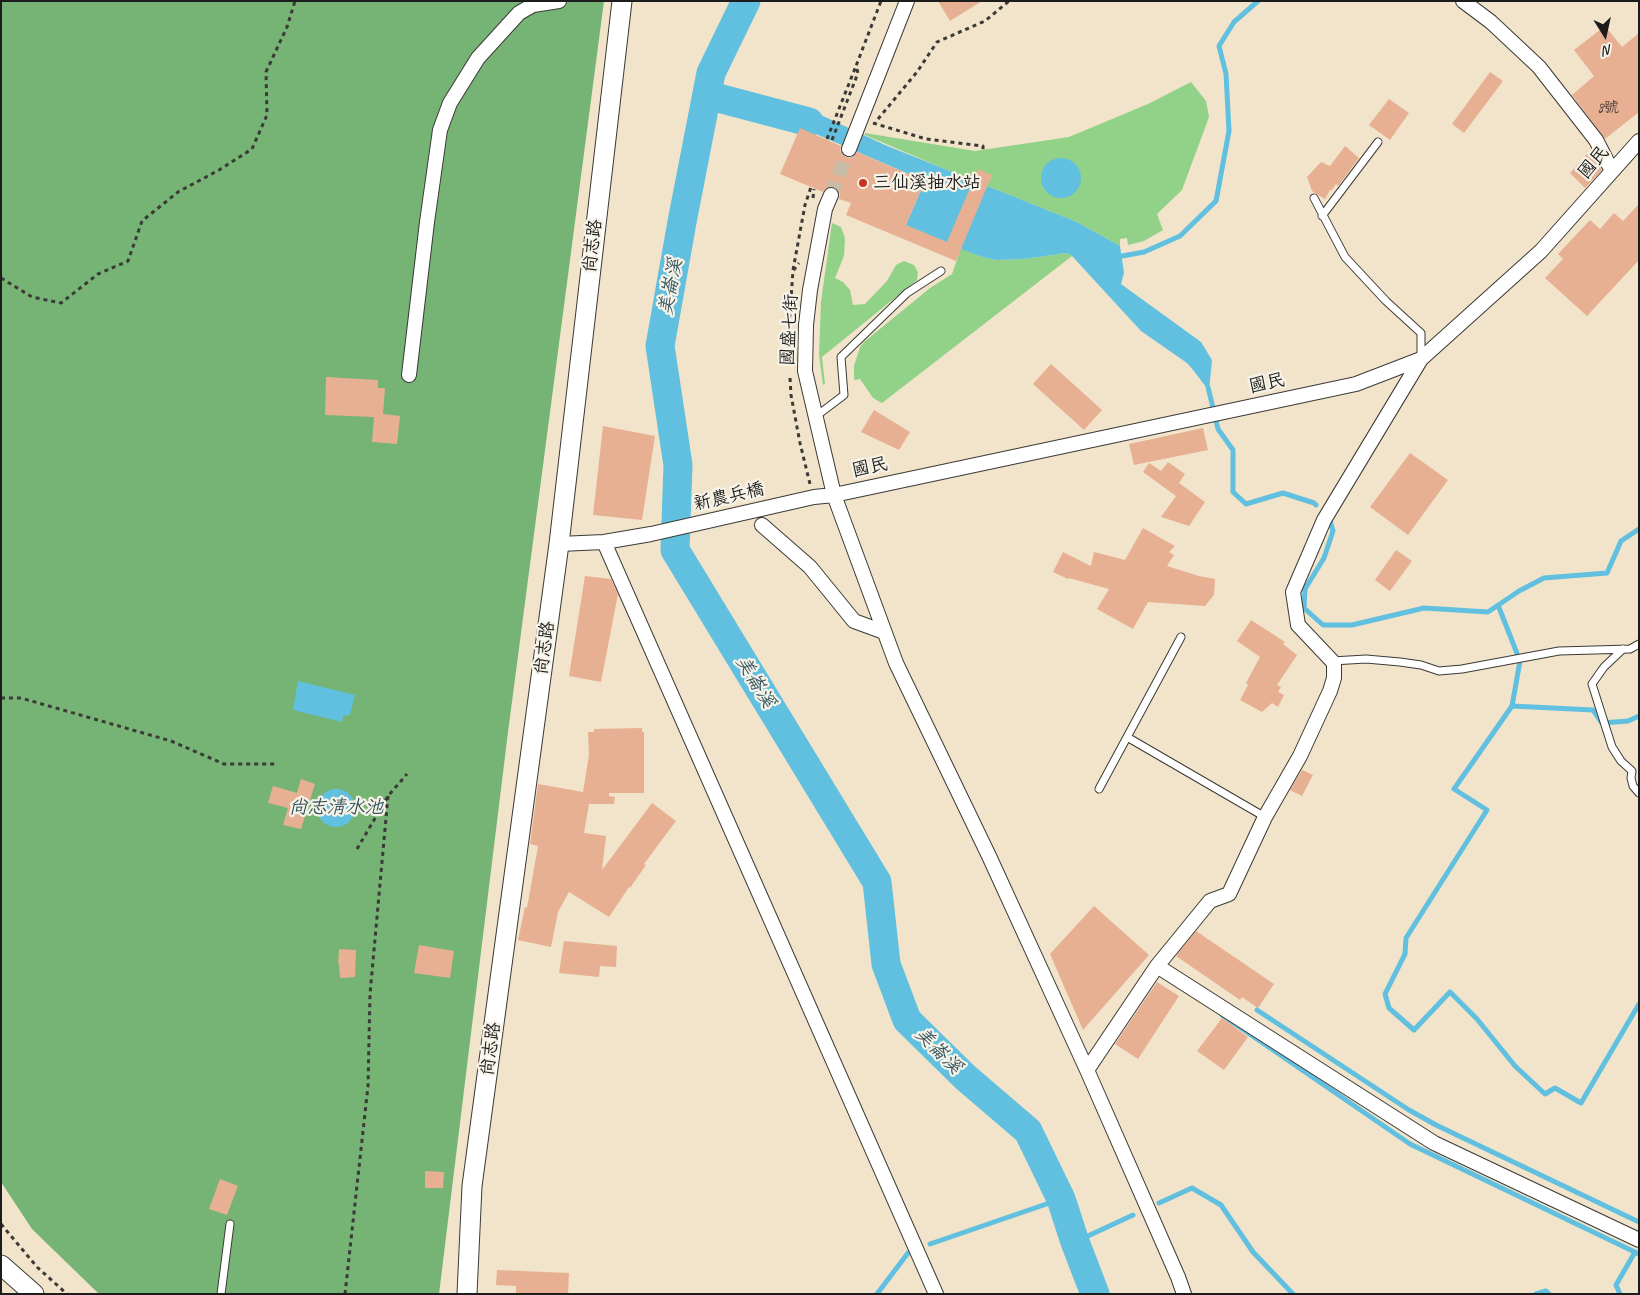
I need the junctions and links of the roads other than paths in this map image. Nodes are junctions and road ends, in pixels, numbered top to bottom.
1 (558, 1) edge
2 (622, 1) edge
3 (907, 1) edge
4 (1463, 1) edge
5 (1639, 141) edge
6 (1378, 142) dead end
7 (849, 149) tunnel mouth
8 (1612, 171) junction
9 (831, 195) tunnel mouth
10 (1314, 198) dead end
11 (1322, 216) junction
12 (941, 271) dead end
13 (1421, 359) junction
14 (409, 375) dead end
15 (815, 417) junction
16 (834, 495) junction
17 (814, 497) joint
18 (762, 526) dead end
19 (604, 542) junction
20 (559, 544) junction
21 (884, 632) junction
22 (1181, 637) dead end
23 (1639, 644) edge
24 (1623, 649) junction
25 (1332, 661) junction
26 (1127, 737) junction
27 (1099, 789) dead end
28 (1639, 793) edge
29 (1265, 817) junction
30 (1157, 966) junction
31 (1087, 1070) junction
32 (230, 1224) dead end
33 (1639, 1240) edge
34 (1, 1265) edge
35 (34, 1294) edge
36 (221, 1294) edge
37 (467, 1294) edge
38 (936, 1294) edge
39 (1184, 1294) edge

1 - 14 street
2 - 20 street, 尚志路
3 - 7 street
4 - 8 street
5 - 8 street, 國民
6 - 11 lane
8 - 13 street, 國民
9 - 15 street, 國盛七街
10 - 11 lane
11 - 13 lane
12 - 15 lane
13 - 16 street, 國民
13 - 25 street
15 - 16 street, 國盛七街
16 - 17 street, 國民
16 - 21 street, 國盛七街
17 - 19 street, 新農兵橋
18 - 21 street
19 - 20 street, 新農兵橋
19 - 38 street
20 - 37 street, 尚志路
21 - 31 street, 國盛七街
22 - 26 lane
23 - 24 lane
24 - 25 lane
24 - 28 lane
25 - 29 street
26 - 27 lane
26 - 29 lane
29 - 30 street
30 - 31 street
30 - 33 street
31 - 39 street, 國盛七街
32 - 36 lane
34 - 35 street

